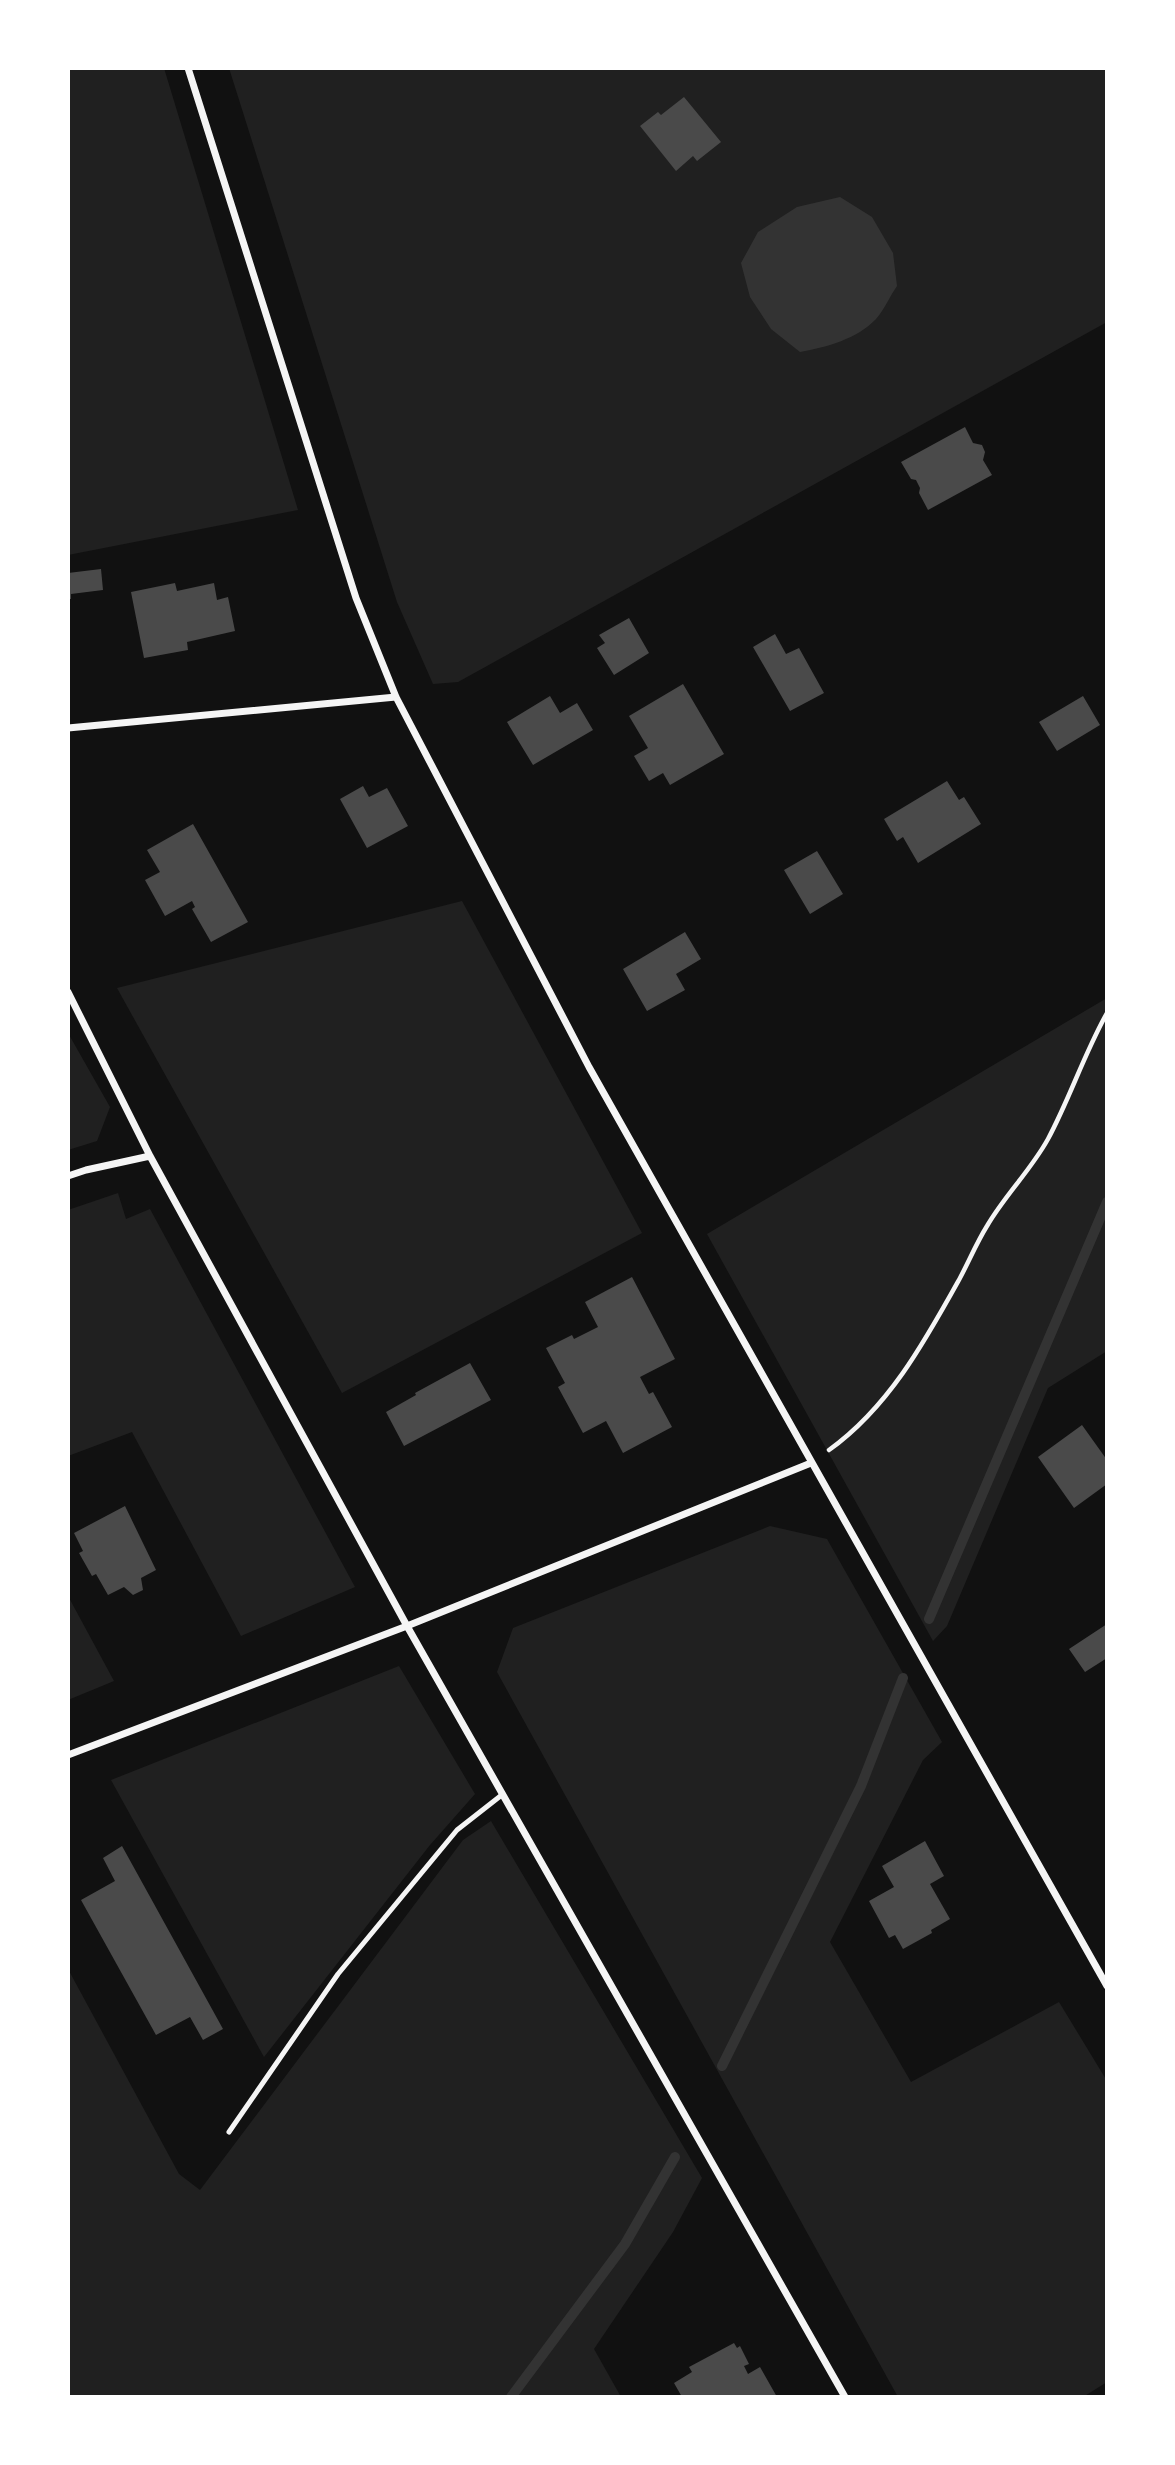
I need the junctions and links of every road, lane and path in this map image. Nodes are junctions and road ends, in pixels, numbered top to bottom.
1 (188, 68) edge
2 (396, 697) junction
3 (68, 728) edge
4 (68, 992) edge
5 (1107, 1013) edge
6 (150, 1156) junction
7 (68, 1177) edge
8 (811, 1463) junction
9 (407, 1626) junction
10 (68, 1755) edge
11 (503, 1794) junction
12 (1107, 1986) edge
13 (229, 2132) dead end
14 (845, 2397) edge

1 - 2 street
2 - 3 street
2 - 8 street
4 - 6 street
5 - 8 path
6 - 7 street
6 - 9 street
8 - 9 street
8 - 12 street
9 - 10 street
9 - 11 street
11 - 13 lane
11 - 14 street

